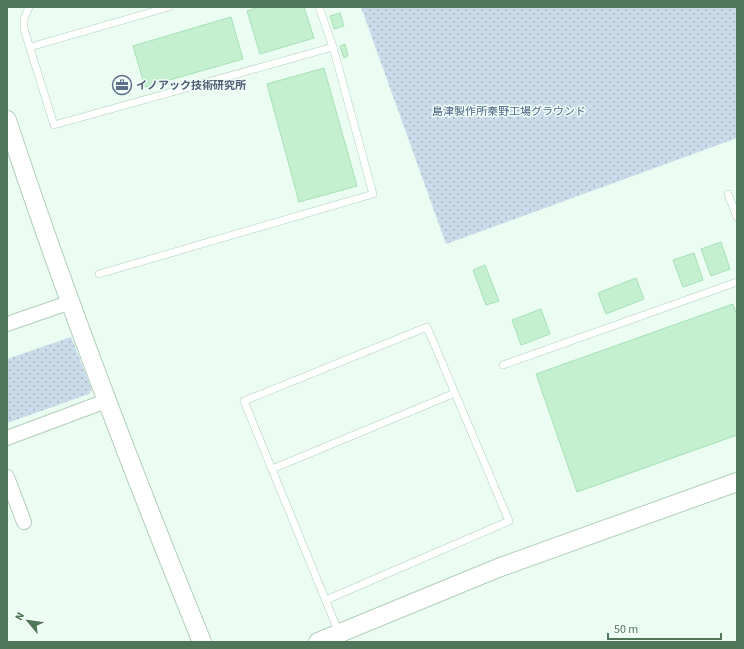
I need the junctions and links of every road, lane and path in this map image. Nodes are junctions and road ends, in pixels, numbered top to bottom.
1 (29, 7) edge
2 (169, 7) edge
3 (319, 7) edge
4 (30, 47) junction
5 (333, 47) junction
6 (7, 120) edge
7 (728, 194) dead end
8 (737, 214) edge
9 (99, 274) dead end
10 (737, 282) edge
11 (71, 302) junction
12 (7, 324) edge
13 (503, 365) dead end
14 (455, 393) junction
15 (106, 401) junction
16 (7, 438) edge
17 (272, 469) junction
18 (7, 477) edge
19 (737, 482) edge
20 (24, 522) dead end
21 (326, 600) junction
22 (339, 634) junction
23 (202, 642) edge
24 (318, 642) edge

1 - 4 lane
2 - 4 lane
3 - 5 lane
4 - 5 lane
5 - 9 lane
6 - 11 street
7 - 8 lane
10 - 13 lane
11 - 12 street
11 - 15 street
14 - 17 lane
14 - 17 lane
14 - 21 lane
15 - 16 street
15 - 23 street
17 - 21 lane
18 - 20 street
19 - 22 street
21 - 22 lane
22 - 24 street

